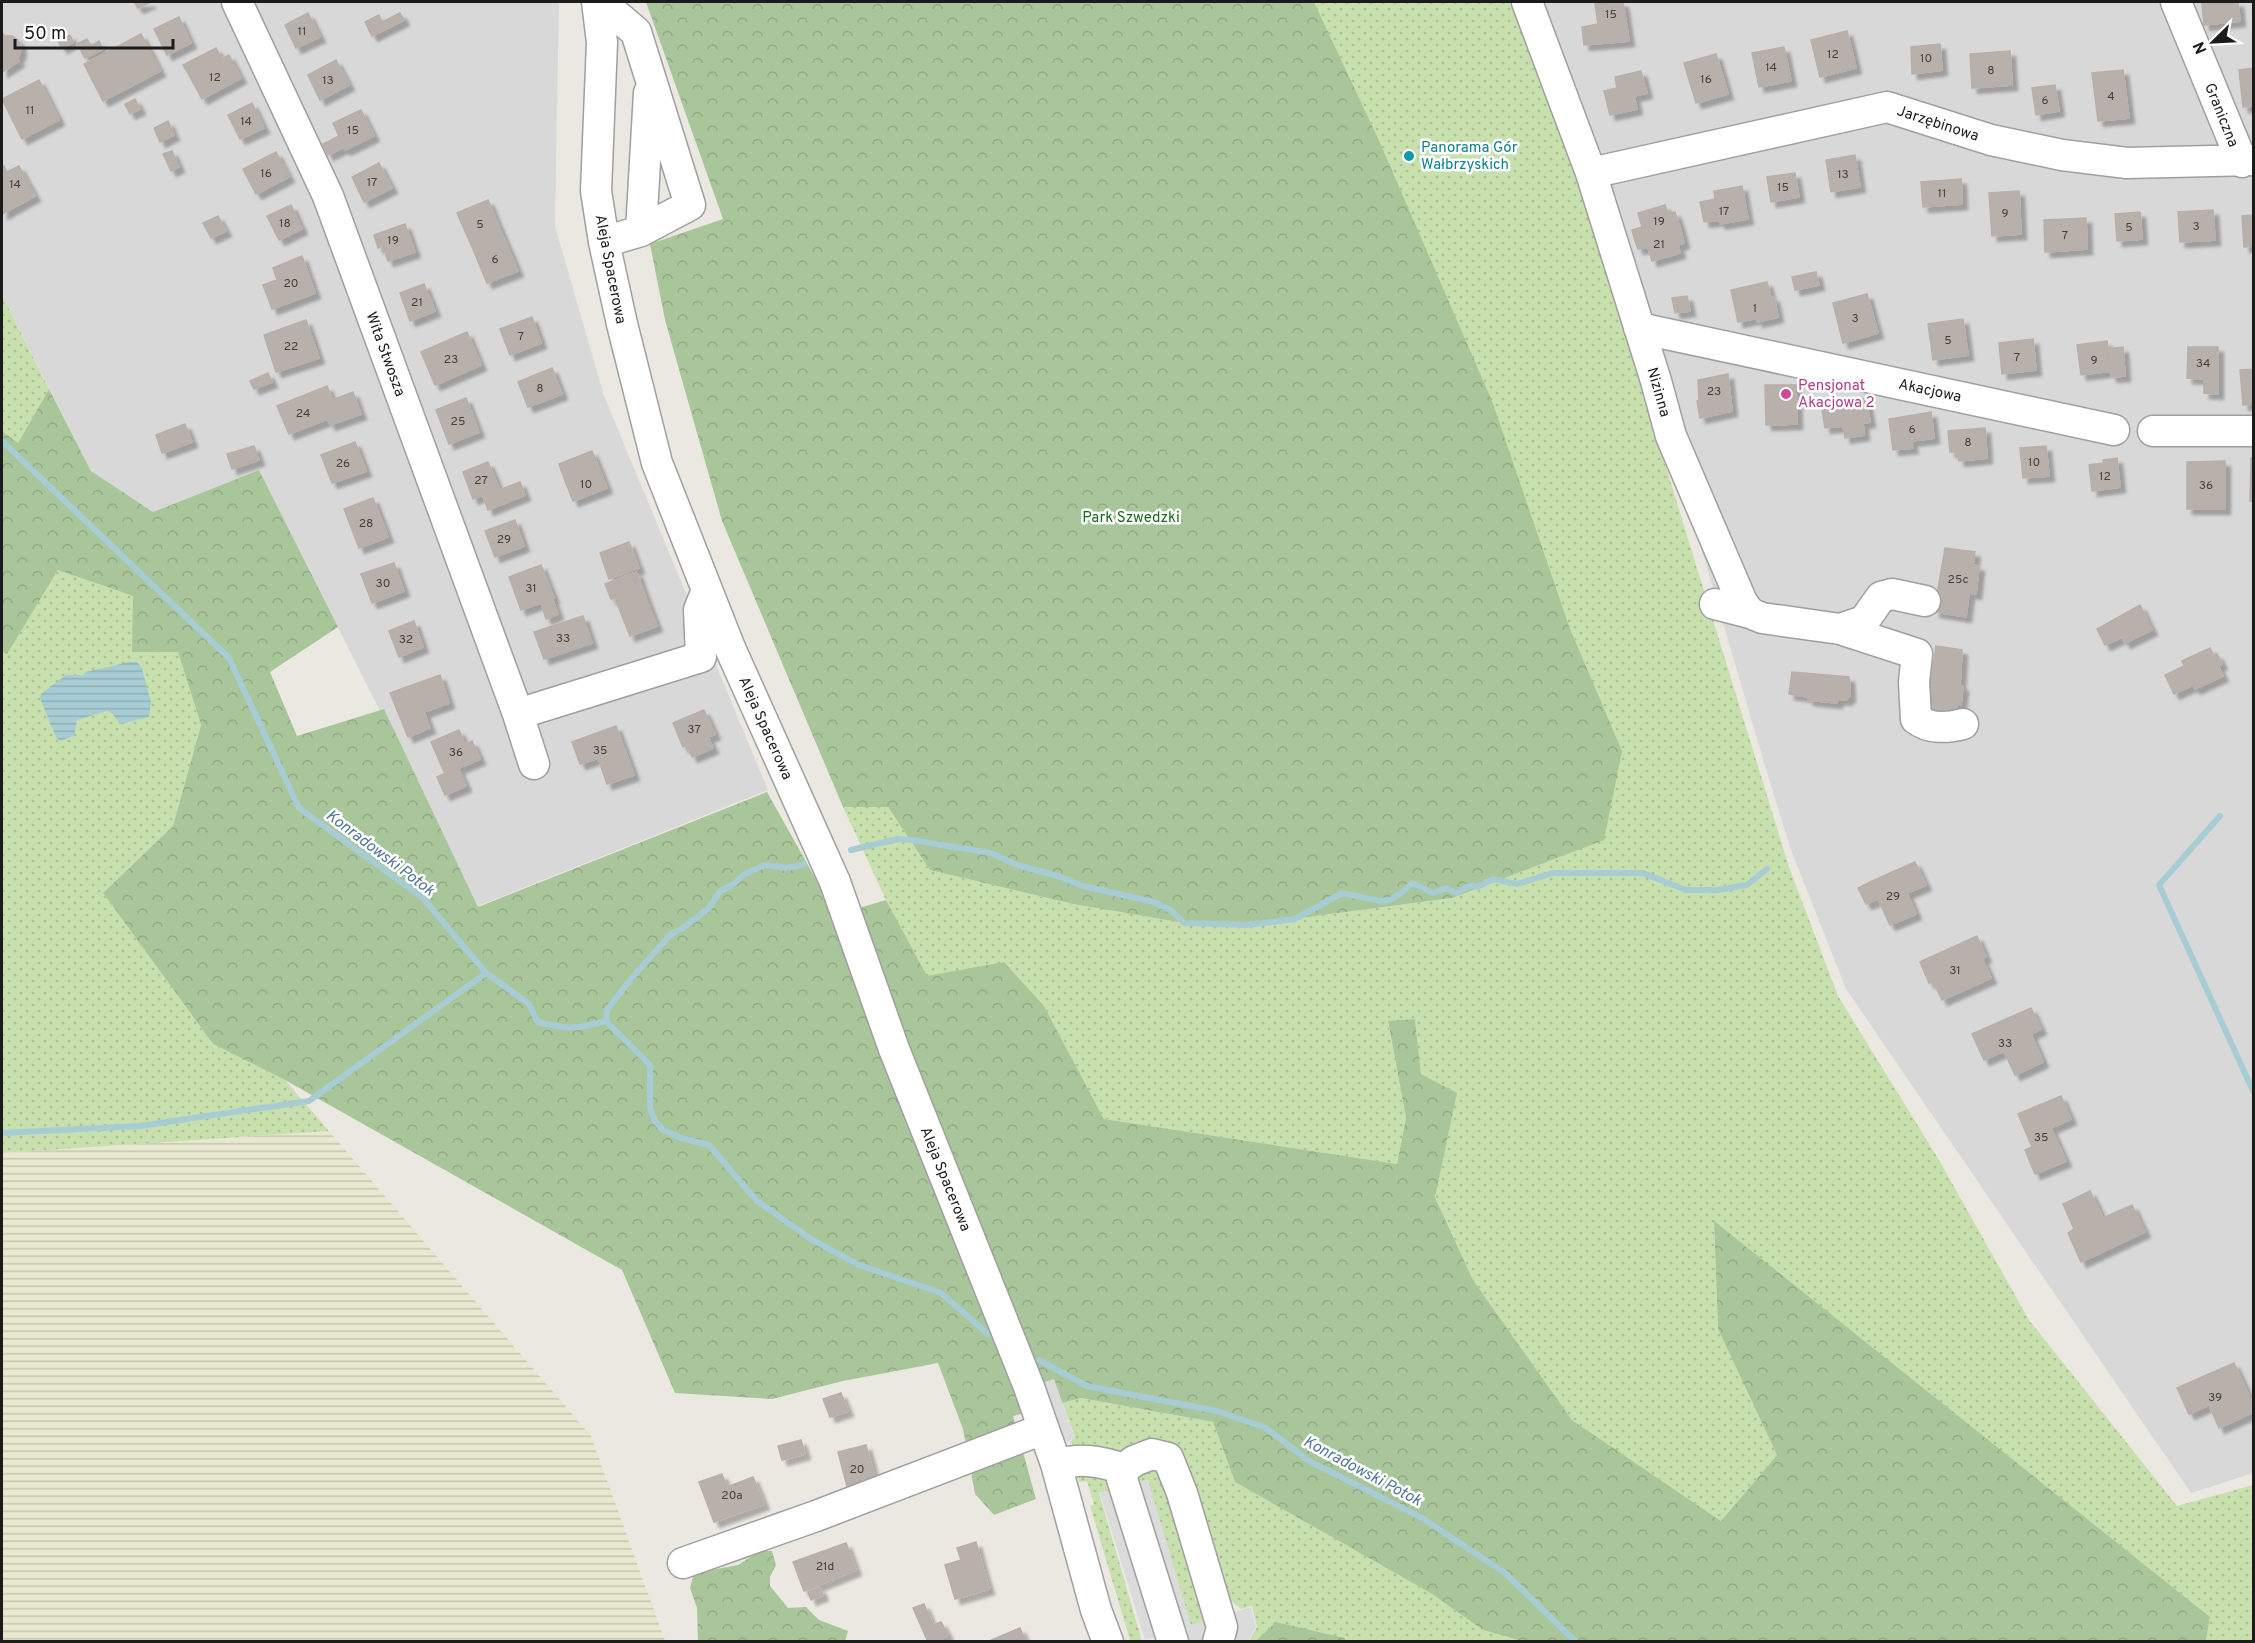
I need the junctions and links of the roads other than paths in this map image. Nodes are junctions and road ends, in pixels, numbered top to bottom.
1 (237, 2) edge
2 (599, 2) edge
3 (1527, 2) edge
4 (2176, 2) edge
5 (650, 77) junction
6 (2248, 161) edge
7 (1591, 173) junction
8 (641, 231) junction
9 (604, 242) junction
10 (1639, 328) junction
11 (2114, 430) dead end
12 (2153, 431) dead end
13 (2253, 431) edge
14 (707, 590) junction
15 (1925, 601) dead end
16 (1714, 604) dead end
17 (1750, 613) junction
18 (1840, 629) junction
19 (701, 657) junction
20 (736, 663) junction
21 (518, 714) junction
22 (1964, 724) dead end
23 (534, 764) dead end
24 (1043, 1429) junction
25 (1056, 1464) junction
26 (1125, 1469) junction
27 (683, 1563) dead end
28 (1108, 1641) edge
29 (1173, 1641) edge
30 (1218, 1641) edge

1 - 21 street, Wita Stwosza
2 - 5 street
2 - 9 street, Aleja Spacerowa
3 - 7 street, Nizinna
4 - 6 street, Graniczna
5 - 8 street
5 - 8 street
6 - 7 street, Jarzębinowa
7 - 10 street, Nizinna
8 - 9 street
9 - 14 street, Aleja Spacerowa
10 - 11 street, Akacjowa
10 - 17 street, Nizinna
12 - 13 street
14 - 19 street
14 - 20 street, Aleja Spacerowa
15 - 18 street
16 - 17 street
17 - 18 street
18 - 22 street
19 - 20 street
19 - 21 street
20 - 24 street, Aleja Spacerowa
21 - 23 street, Wita Stwosza
24 - 25 street, Aleja Spacerowa
24 - 27 street
25 - 26 street
25 - 28 street, Aleja Spacerowa
26 - 29 street
26 - 30 street

